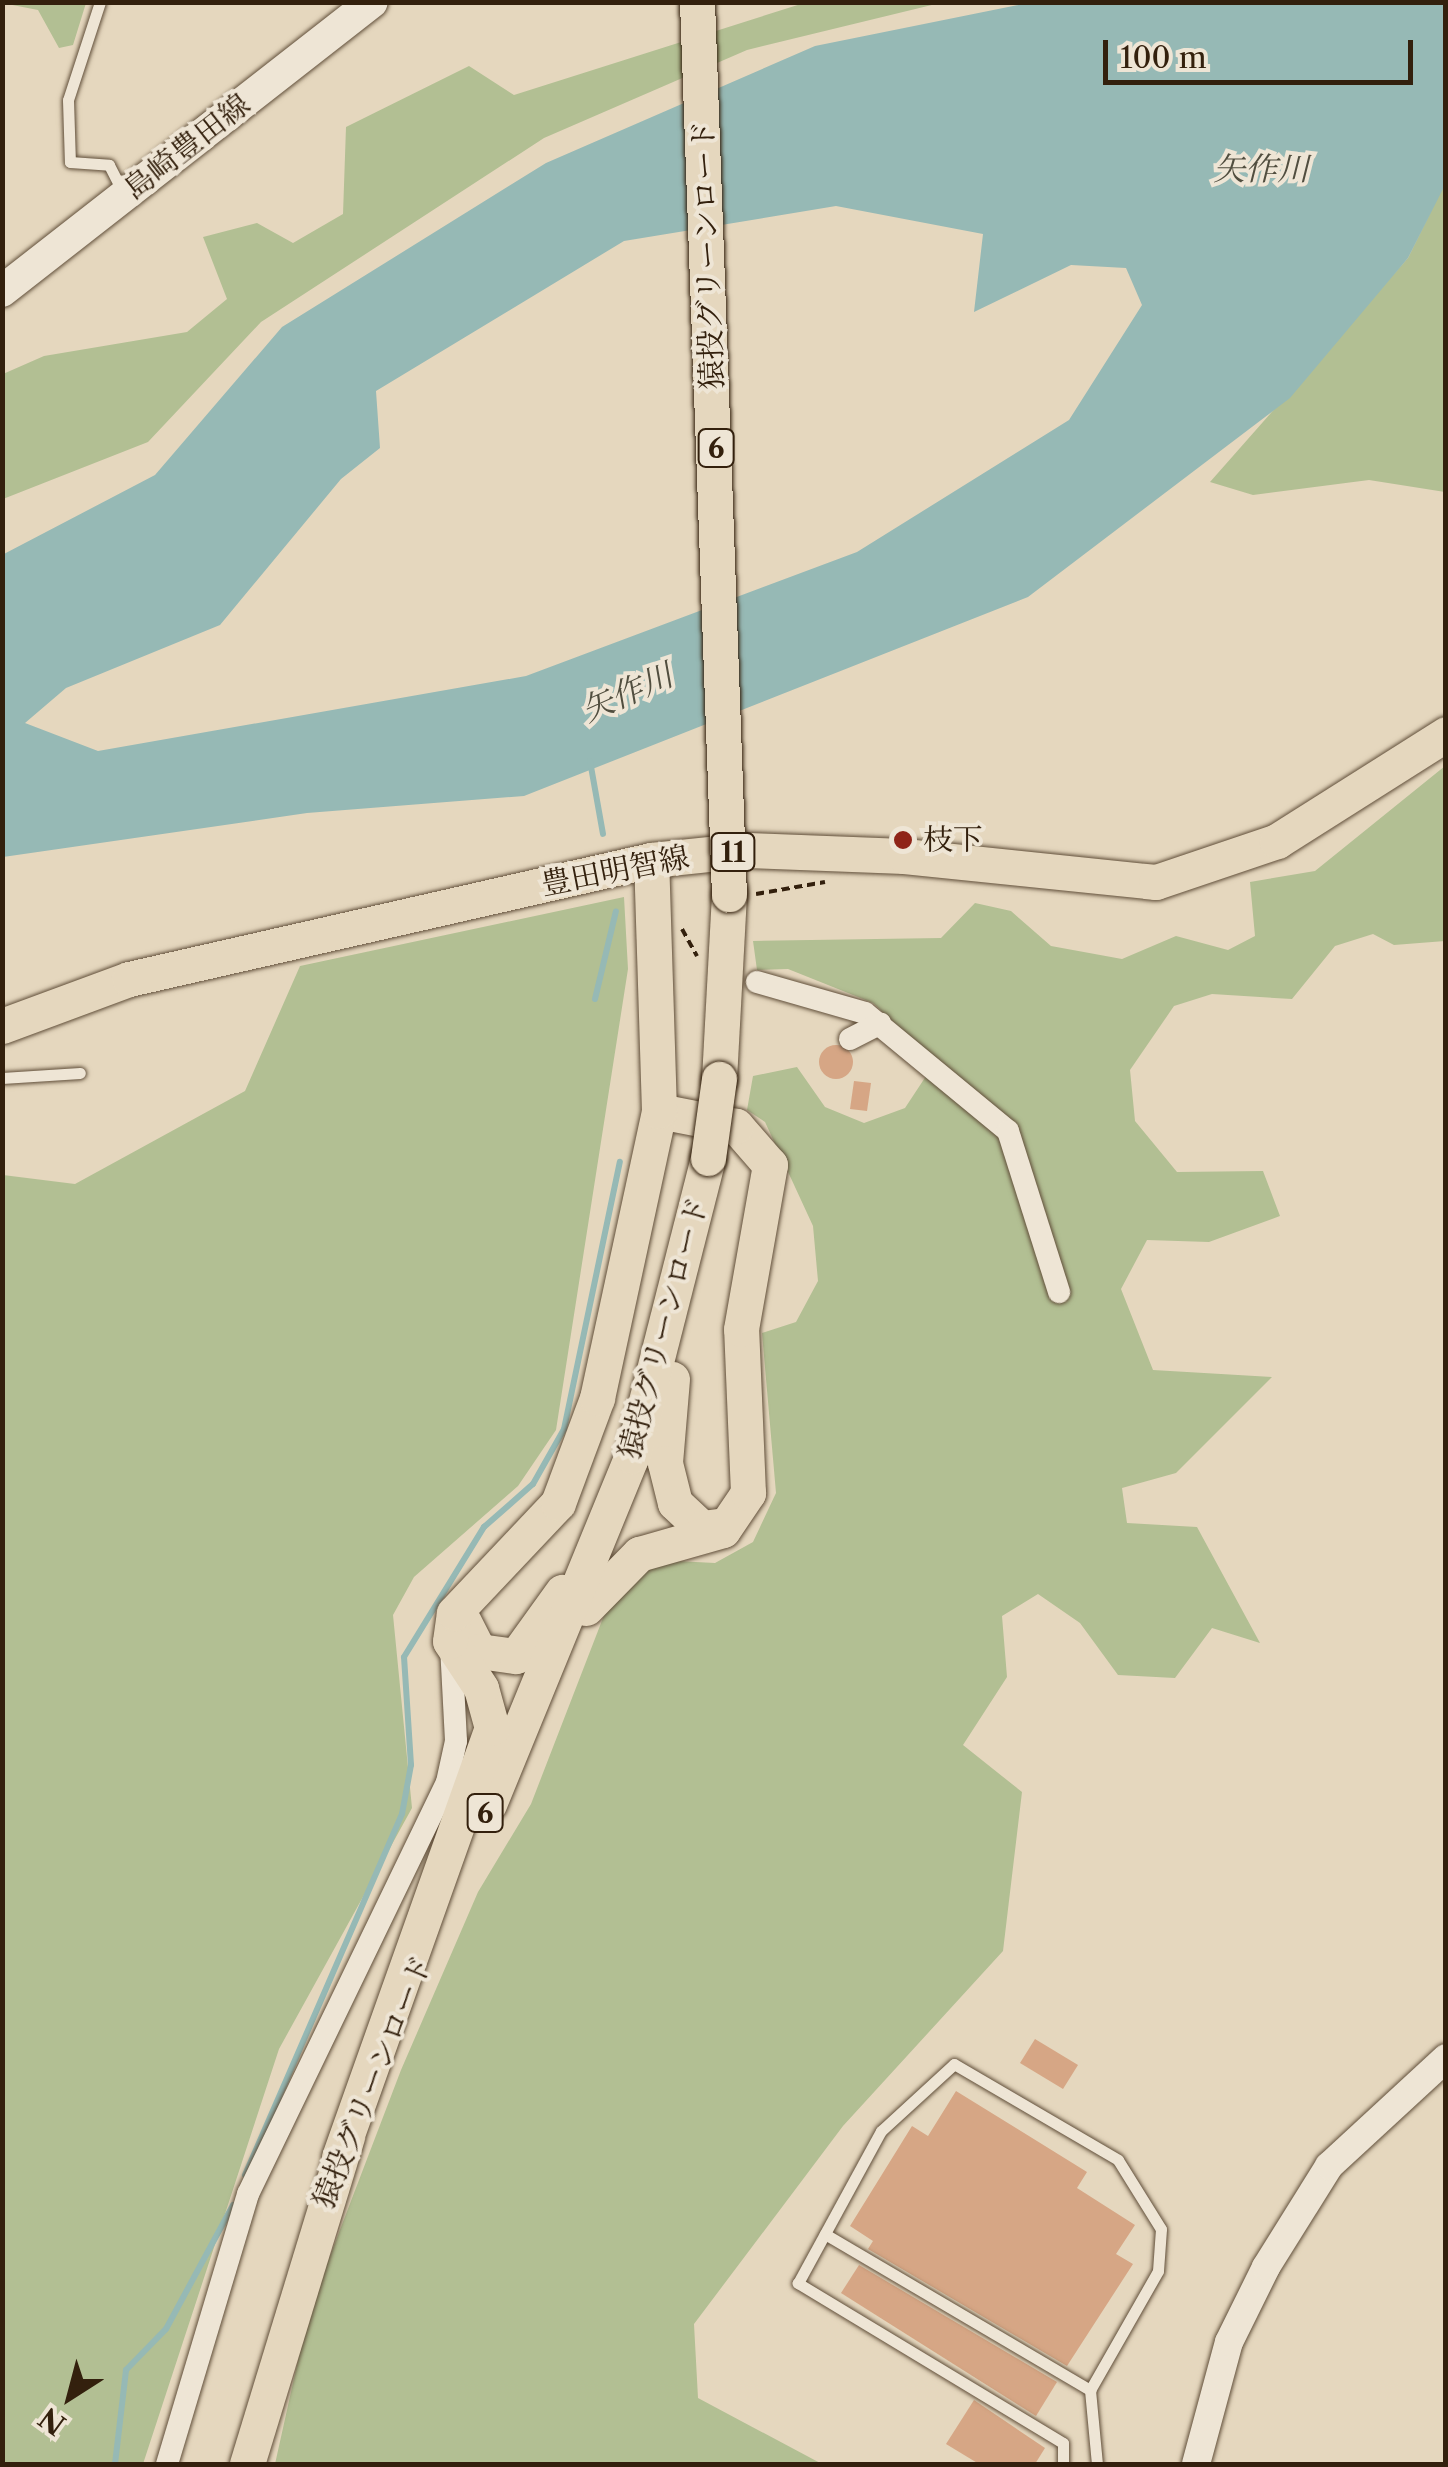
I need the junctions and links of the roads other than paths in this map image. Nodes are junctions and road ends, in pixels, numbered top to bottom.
1 (100, 2) edge
2 (372, 2) edge
3 (698, 2) edge
4 (126, 195) junction
5 (2, 292) edge
6 (1446, 734) edge
7 (650, 860) junction
8 (757, 982) dead end
9 (880, 1024) junction
10 (2, 1026) edge
11 (850, 1039) dead end
12 (80, 1073) dead end
13 (2, 1078) edge
14 (659, 1110) junction
15 (685, 1276) junction
16 (1059, 1292) dead end
17 (661, 1363) junction
18 (735, 1520) junction
19 (483, 1582) junction
20 (564, 1638) junction
21 (450, 1640) junction
22 (1446, 2058) edge
23 (339, 2158) junction
24 (825, 2234) junction
25 (1090, 2390) junction
26 (167, 2464) edge
27 (247, 2464) edge
28 (1063, 2464) edge
29 (1097, 2464) edge
30 (1196, 2464) edge

1 - 4 lane
2 - 4 main road, 島崎豊田線
3 - 15 main road, 猿投グリーンロード / 6, bridge
4 - 5 main road, 島崎豊田線
6 - 7 main road, 豊田明智線 / 11
7 - 10 main road, 豊田明智線 / 11
7 - 14 main road
8 - 9 street
9 - 11 street
9 - 16 street
12 - 13 lane
14 - 18 main road
14 - 19 main road
15 - 17 main road, 猿投グリーンロード / 6
15 - 18 main road
17 - 19 main road
17 - 20 main road, 猿投グリーンロード / 6
18 - 20 main road
19 - 21 main road
20 - 23 main road, 猿投グリーンロード / 6
21 - 23 main road
21 - 26 street
22 - 30 street
23 - 27 main road, 猿投グリーンロード / 6
24 - 25 lane
24 - 25 lane
24 - 28 lane
25 - 29 lane

